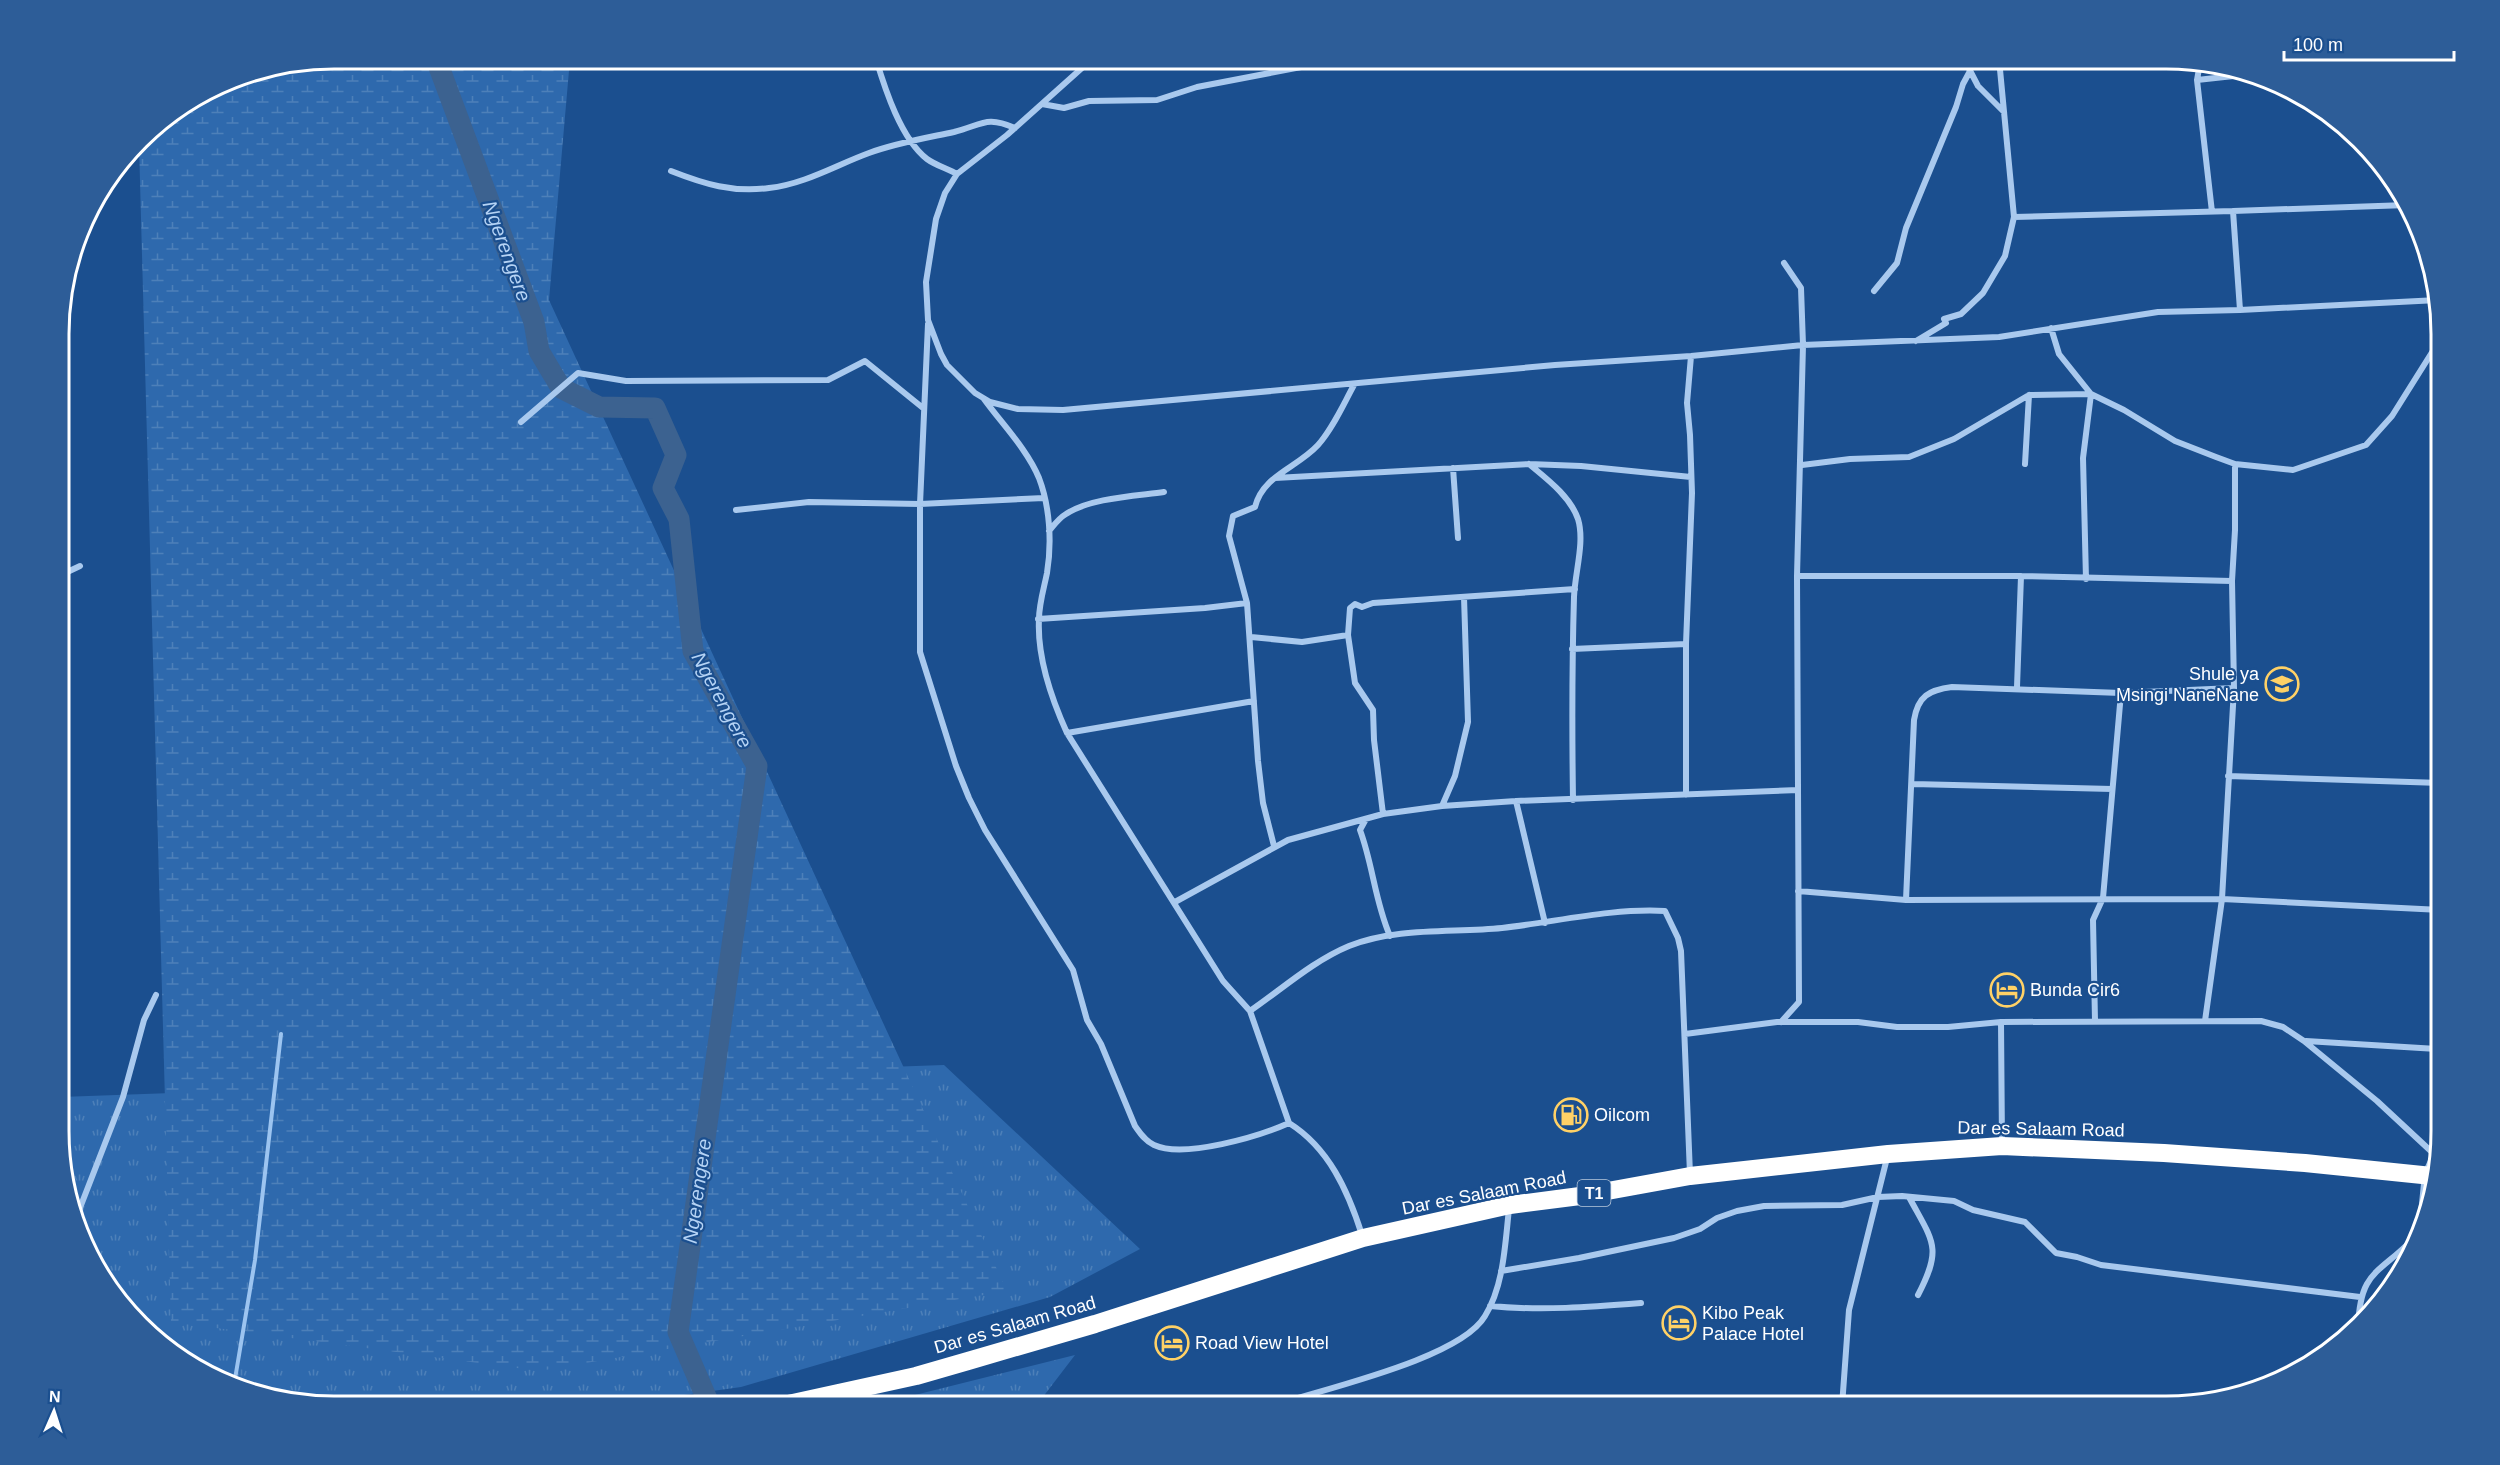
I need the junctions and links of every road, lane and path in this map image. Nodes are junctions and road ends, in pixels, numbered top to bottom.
1 (880, 69) edge
2 (1080, 69) edge
3 (1291, 69) edge
4 (2000, 69) edge
5 (1970, 71) joint
6 (2199, 71) edge
7 (2228, 77) edge
8 (2197, 80) junction
9 (1042, 104) junction
10 (2004, 112) junction
11 (1015, 128) junction
12 (912, 142) junction
13 (671, 171) dead end
14 (957, 174) junction
15 (2397, 205) edge
16 (2233, 211) junction
17 (2212, 212) junction
18 (2013, 217) junction
19 (1784, 263) dead end
20 (1874, 291) dead end
21 (2429, 300) edge
22 (2240, 310) junction
23 (928, 320) junction
24 (2051, 328) junction
25 (1915, 341) junction
26 (1803, 345) junction
27 (2431, 354) edge
28 (1691, 356) junction
29 (1354, 385) junction
30 (2091, 393) junction
31 (2029, 395) junction
32 (983, 397) junction
33 (923, 408) junction
34 (521, 422) dead end
35 (1529, 464) junction
36 (2025, 464) dead end
37 (2235, 464) junction
38 (1802, 465) junction
39 (1454, 468) junction
40 (1691, 477) junction
41 (1274, 478) junction
42 (1164, 492) dead end
43 (1044, 498) junction
44 (920, 504) junction
45 (736, 510) dead end
46 (1049, 531) junction
47 (1458, 538) dead end
48 (80, 566) dead end
49 (69, 571) edge
50 (1797, 576) junction
51 (2021, 576) junction
52 (2086, 579) junction
53 (2232, 581) junction
54 (1575, 589) junction
55 (1464, 597) junction
56 (1247, 603) junction
57 (1038, 619) junction
58 (1348, 635) junction
59 (1251, 637) junction
60 (1686, 644) junction
61 (1572, 649) junction
62 (2017, 687) junction
63 (2234, 688) junction
64 (2121, 693) junction
65 (1254, 701) junction
66 (1067, 733) junction
67 (2228, 776) junction
68 (2431, 783) edge
69 (1913, 784) junction
70 (2112, 789) junction
71 (1798, 790) junction
72 (1686, 795) junction
73 (1573, 800) junction
74 (1516, 801) junction
75 (1442, 806) junction
76 (1383, 814) junction
77 (1366, 819) junction
78 (1274, 846) junction
79 (1798, 891) junction
80 (2103, 898) junction
81 (2222, 899) junction
82 (1906, 900) junction
83 (1175, 903) junction
84 (2431, 909) edge
85 (1545, 923) junction
86 (1390, 936) junction
87 (156, 995) dead end
88 (1250, 1011) junction
89 (2095, 1021) junction
90 (2205, 1021) junction
91 (1781, 1022) junction
92 (2001, 1022) junction
93 (1685, 1034) junction
94 (2304, 1041) junction
95 (2431, 1048) edge
96 (1289, 1123) junction
97 (2002, 1146) junction
98 (2430, 1148) edge
99 (1888, 1154) junction
100 (2428, 1175) edge
101 (1690, 1176) junction
102 (1878, 1197) junction
103 (1909, 1197) junction
104 (1510, 1205) junction
105 (80, 1207) edge
106 (1363, 1238) junction
107 (2404, 1247) edge
108 (1501, 1271) junction
109 (1918, 1295) dead end
110 (2360, 1297) junction
111 (1641, 1303) dead end
112 (1490, 1306) junction
113 (2359, 1312) edge
114 (825, 1396) edge
115 (1311, 1396) edge
116 (1843, 1396) edge

1 - 12 street
2 - 9 street
3 - 9 street
4 - 10 street
5 - 10 street
5 - 20 street
6 - 8 street
7 - 8 street
8 - 17 street
9 - 11 street
10 - 18 street
11 - 12 street
11 - 14 street
12 - 13 street
12 - 14 street
14 - 23 street
15 - 16 street
16 - 17 street
16 - 22 street
17 - 18 street
18 - 25 street
19 - 26 street
21 - 22 street
22 - 24 street
23 - 32 street
23 - 33 street
24 - 25 street
24 - 30 street
25 - 26 street
26 - 28 street
26 - 38 street
27 - 37 street
28 - 29 street
28 - 40 street
29 - 32 street
29 - 41 street
30 - 31 street
30 - 37 street
30 - 52 street
31 - 36 street
31 - 38 street
32 - 43 street
33 - 34 street
33 - 44 street
35 - 39 street
35 - 40 street
35 - 54 street
37 - 53 street
38 - 50 street
39 - 41 street
39 - 47 street
40 - 60 street
41 - 56 street
42 - 46 street
43 - 44 street
43 - 46 street
44 - 45 street
44 - 96 street
46 - 57 street
48 - 49 street
50 - 51 street
50 - 71 street
51 - 52 street
51 - 62 street
52 - 53 street
53 - 63 street
54 - 55 street
54 - 61 street
55 - 58 street
55 - 75 street
56 - 57 street
56 - 59 street
57 - 66 street
58 - 59 street
58 - 76 street
59 - 65 street
60 - 61 street
60 - 72 street
61 - 73 street
62 - 64 street
62 - 69 street
63 - 64 street
63 - 67 street
64 - 70 street
65 - 66 street
65 - 78 street
66 - 83 street
67 - 68 street
67 - 81 street
69 - 70 street
69 - 82 street
70 - 80 street
71 - 72 street
71 - 79 street
72 - 73 street
73 - 74 street
74 - 75 street
74 - 85 street
75 - 76 street
76 - 77 street
77 - 78 street
77 - 86 street
78 - 83 street
79 - 82 street
79 - 91 street
80 - 81 street
80 - 82 street
80 - 89 street
81 - 84 street
81 - 90 street
83 - 88 street
85 - 86 street
85 - 93 street
86 - 88 street
87 - 105 street
88 - 96 street
89 - 90 street
89 - 92 street
90 - 94 street
91 - 92 street
91 - 93 street
92 - 97 street
93 - 101 street
94 - 95 street
94 - 98 street
96 - 106 street
97 - 99 highway, Dar es Salaam Road / T1
97 - 100 highway, Dar es Salaam Road / T1
99 - 101 highway, Dar es Salaam Road / T1
99 - 102 street
101 - 104 highway, Dar es Salaam Road / T1
102 - 103 street
102 - 108 street
102 - 116 street
103 - 109 street
103 - 110 street
104 - 106 highway, Dar es Salaam Road / T1
104 - 108 street
106 - 114 highway, Dar es Salaam Road / T1
107 - 110 street
108 - 112 street
110 - 113 street
111 - 112 street
112 - 115 street

